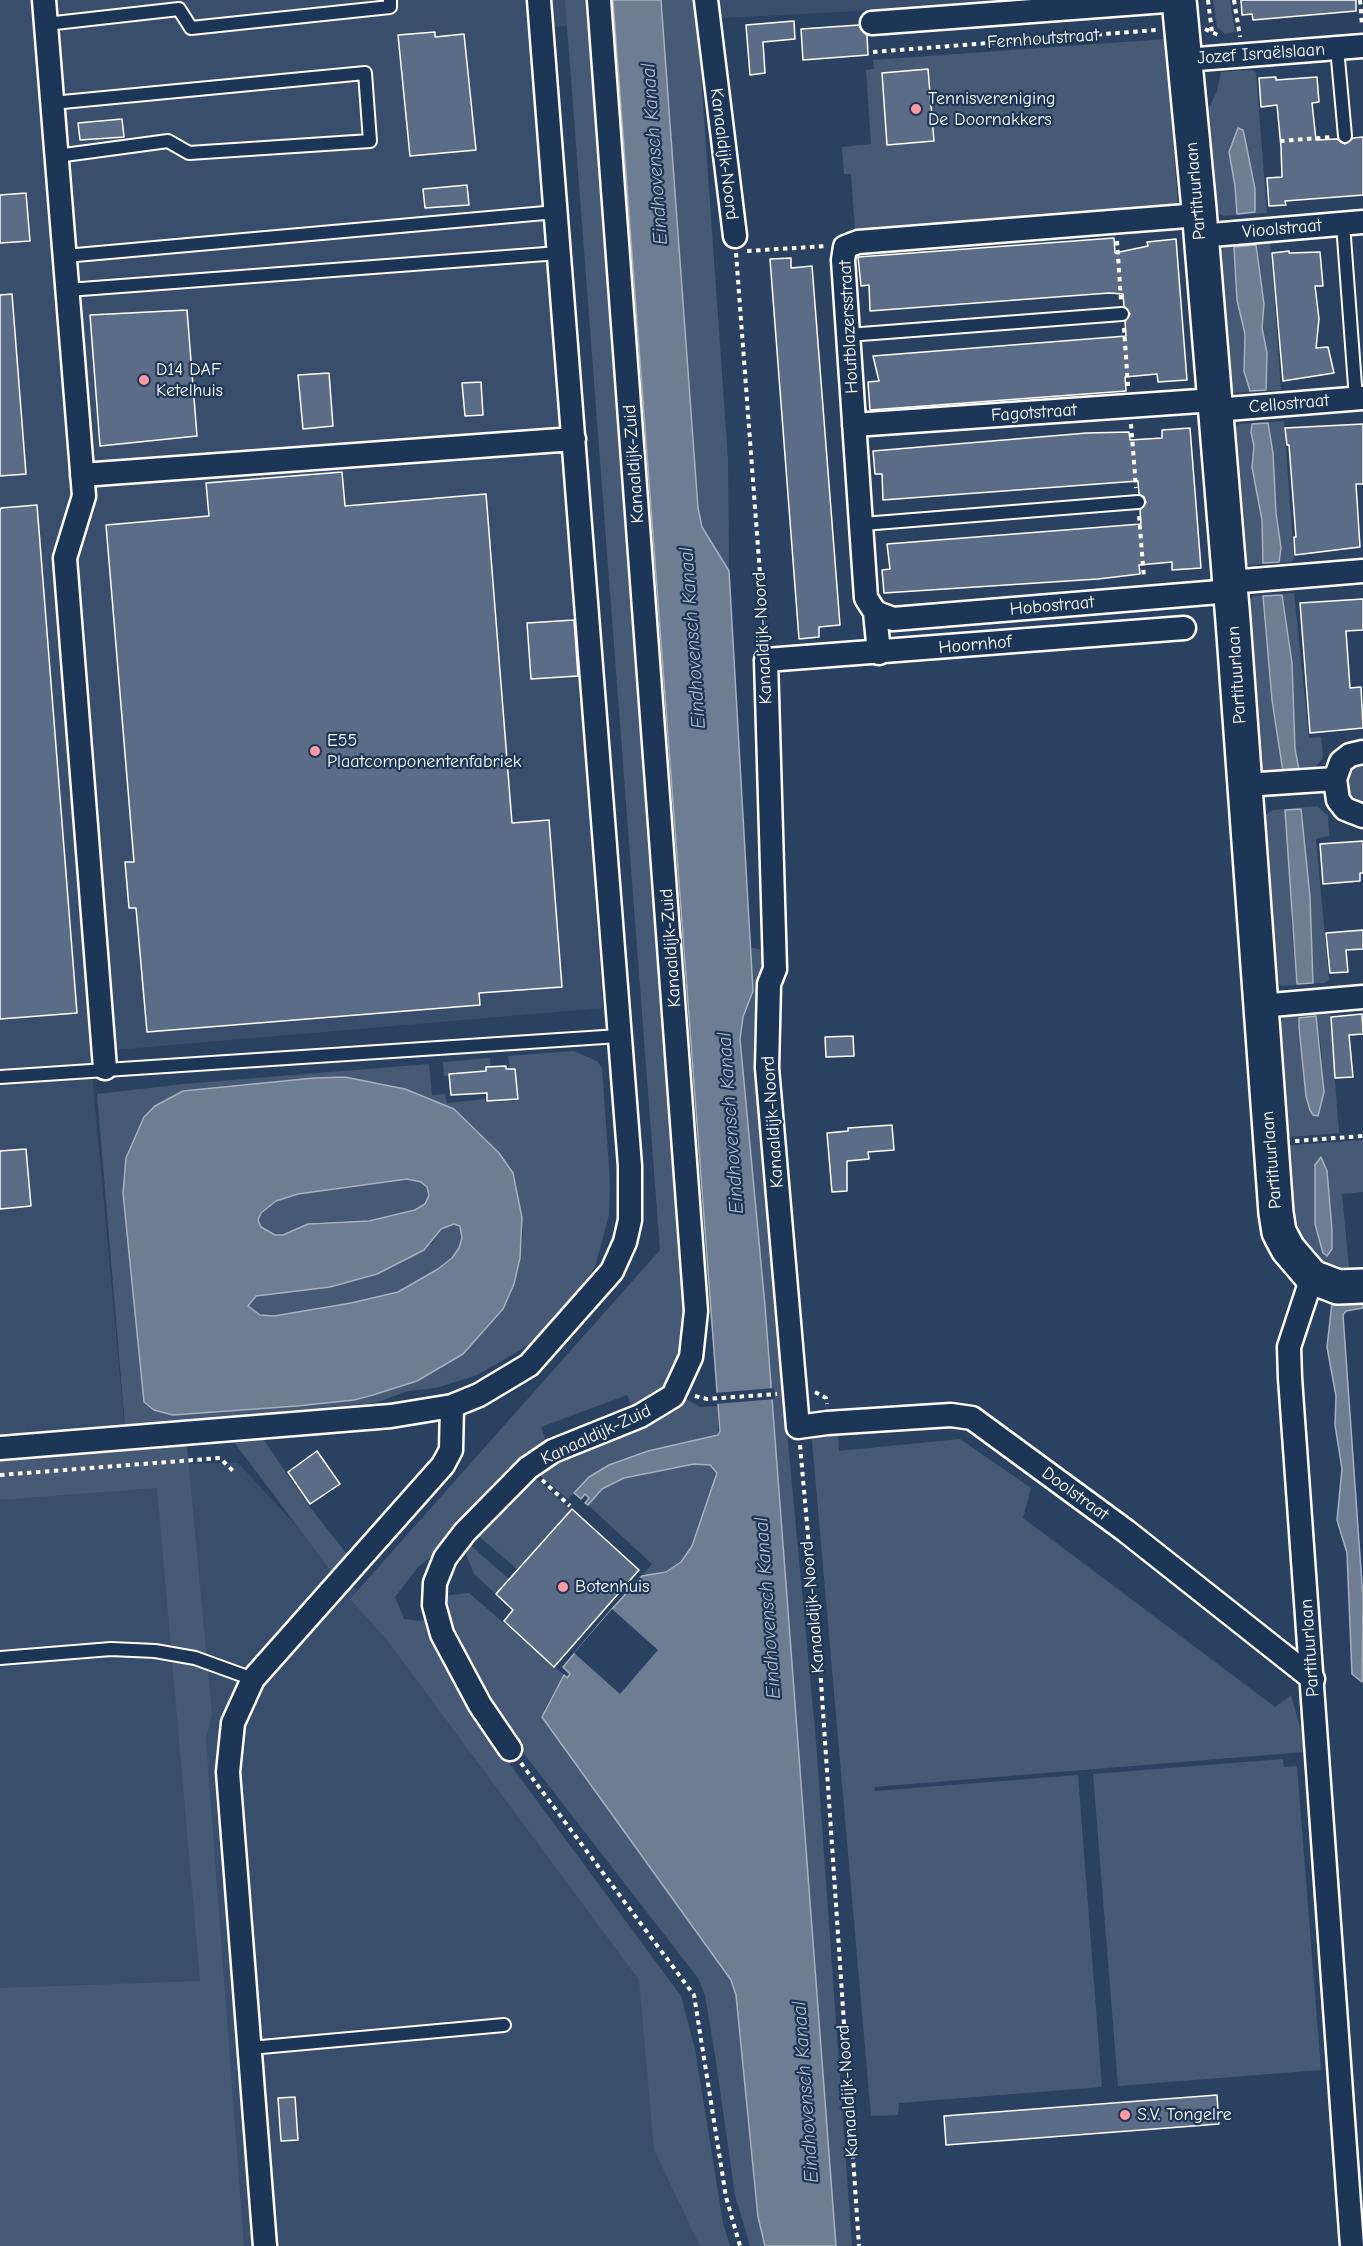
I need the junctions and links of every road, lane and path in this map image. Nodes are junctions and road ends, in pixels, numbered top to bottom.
1 (44, 0) edge
2 (390, 0) edge
3 (539, 0) edge
4 (599, 0) edge
5 (706, 0) edge
6 (1208, 0) edge
7 (1234, 0) edge
8 (1360, 0) edge
9 (1188, 15) edge
10 (872, 22) dead end
11 (46, 24) junction
12 (1363, 35) edge
13 (1363, 46) edge
14 (1337, 48) junction
15 (873, 52) dead end
16 (1243, 56) junction
17 (1185, 60) junction
18 (52, 103) junction
19 (1345, 136) joint
20 (1280, 141) dead end
21 (57, 156) junction
22 (556, 212) junction
23 (1353, 223) edge
24 (1200, 226) junction
25 (735, 244) junction
26 (845, 247) junction
27 (559, 253) junction
28 (65, 256) junction
29 (68, 290) junction
30 (1122, 314) dead end
31 (848, 335) junction
32 (1359, 399) edge
33 (1215, 405) junction
34 (854, 425) junction
35 (574, 439) junction
36 (82, 475) junction
37 (1138, 502) dead end
38 (863, 524) junction
39 (1363, 571) edge
40 (1230, 587) junction
41 (875, 612) junction
42 (1184, 627) dead end
43 (879, 653) junction
44 (766, 660) junction
45 (1363, 752) edge
46 (1335, 785) junction
47 (1245, 792) junction
48 (1363, 816) edge
49 (1363, 997) edge
50 (1260, 1006) junction
51 (619, 1036) junction
52 (105, 1068) junction
53 (0, 1077) edge
54 (1363, 1136) edge
55 (1270, 1143) junction
56 (1312, 1277) junction
57 (1363, 1286) edge
58 (776, 1394) dead end
59 (713, 1398) dead end
60 (452, 1406) junction
61 (798, 1427) junction
62 (0, 1448) edge
63 (528, 1468) junction
64 (235, 1473) dead end
65 (0, 1475) edge
66 (570, 1506) dead end
67 (0, 1658) edge
68 (253, 1679) junction
69 (1313, 1679) junction
70 (510, 1749) joint
71 (504, 2025) dead end
72 (249, 2048) junction
73 (1353, 2102) edge
74 (265, 2246) edge
75 (740, 2246) edge
76 (859, 2246) edge
77 (1352, 2246) edge

1 - 11 street
2 - 11 lane
3 - 22 street
4 - 63 street, Kanaaldijk-Zuid
5 - 25 street, Kanaaldijk-Noord
6 - 9 path
7 - 16 path
8 - 12 path
9 - 10 street, Fernhoutstraat
9 - 15 path, Fernhoutstraat
9 - 17 street, Partituurlaan
11 - 18 street
13 - 14 street, Jozef Israëlslaan
14 - 16 street, Jozef Israëlslaan
14 - 19 lane, Jozef Israëlslaan
16 - 17 street, Jozef Israëlslaan
17 - 24 street, Partituurlaan
18 - 21 street
18 - 21 lane
19 - 20 path
21 - 28 street
22 - 27 street
22 - 28 lane
23 - 24 street, Vioolstraat
23 - 32 lane
24 - 26 street, Houtblazersstraat
24 - 33 street, Partituurlaan
25 - 26 path
25 - 44 path, Kanaaldijk-Noord
26 - 31 street, Houtblazersstraat
27 - 29 lane
27 - 35 street
28 - 29 street
29 - 36 street
30 - 31 lane
31 - 34 street, Houtblazersstraat
32 - 33 street, Cellostraat
33 - 34 street, Fagotstraat
33 - 40 street, Partituurlaan
34 - 38 street, Houtblazersstraat
35 - 36 street
35 - 51 street
36 - 52 street
37 - 38 lane
38 - 41 street, Houtblazersstraat
39 - 40 street
40 - 41 street, Hobostraat
40 - 47 street, Partituurlaan
41 - 43 street, Houtblazersstraat
42 - 43 street, Hoornhof
43 - 44 street, Hoornhof
44 - 61 street, Kanaaldijk-Noord
45 - 46 street
46 - 47 street
46 - 48 street
47 - 50 street, Partituurlaan
49 - 50 street
50 - 55 street, Partituurlaan
51 - 52 lane
51 - 60 street
52 - 53 lane
54 - 55 path
55 - 56 street, Partituurlaan
56 - 57 street
56 - 69 street, Partituurlaan
58 - 59 path
60 - 62 street
60 - 68 street
61 - 69 street, Doolstraat
61 - 76 path, Kanaaldijk-Noord
63 - 66 path
63 - 70 street, Kanaaldijk-Zuid
64 - 65 path
67 - 68 lane
68 - 72 street
69 - 73 street, Partituurlaan
70 - 75 path
71 - 72 lane
72 - 74 street
73 - 77 street, Partituurlaan

